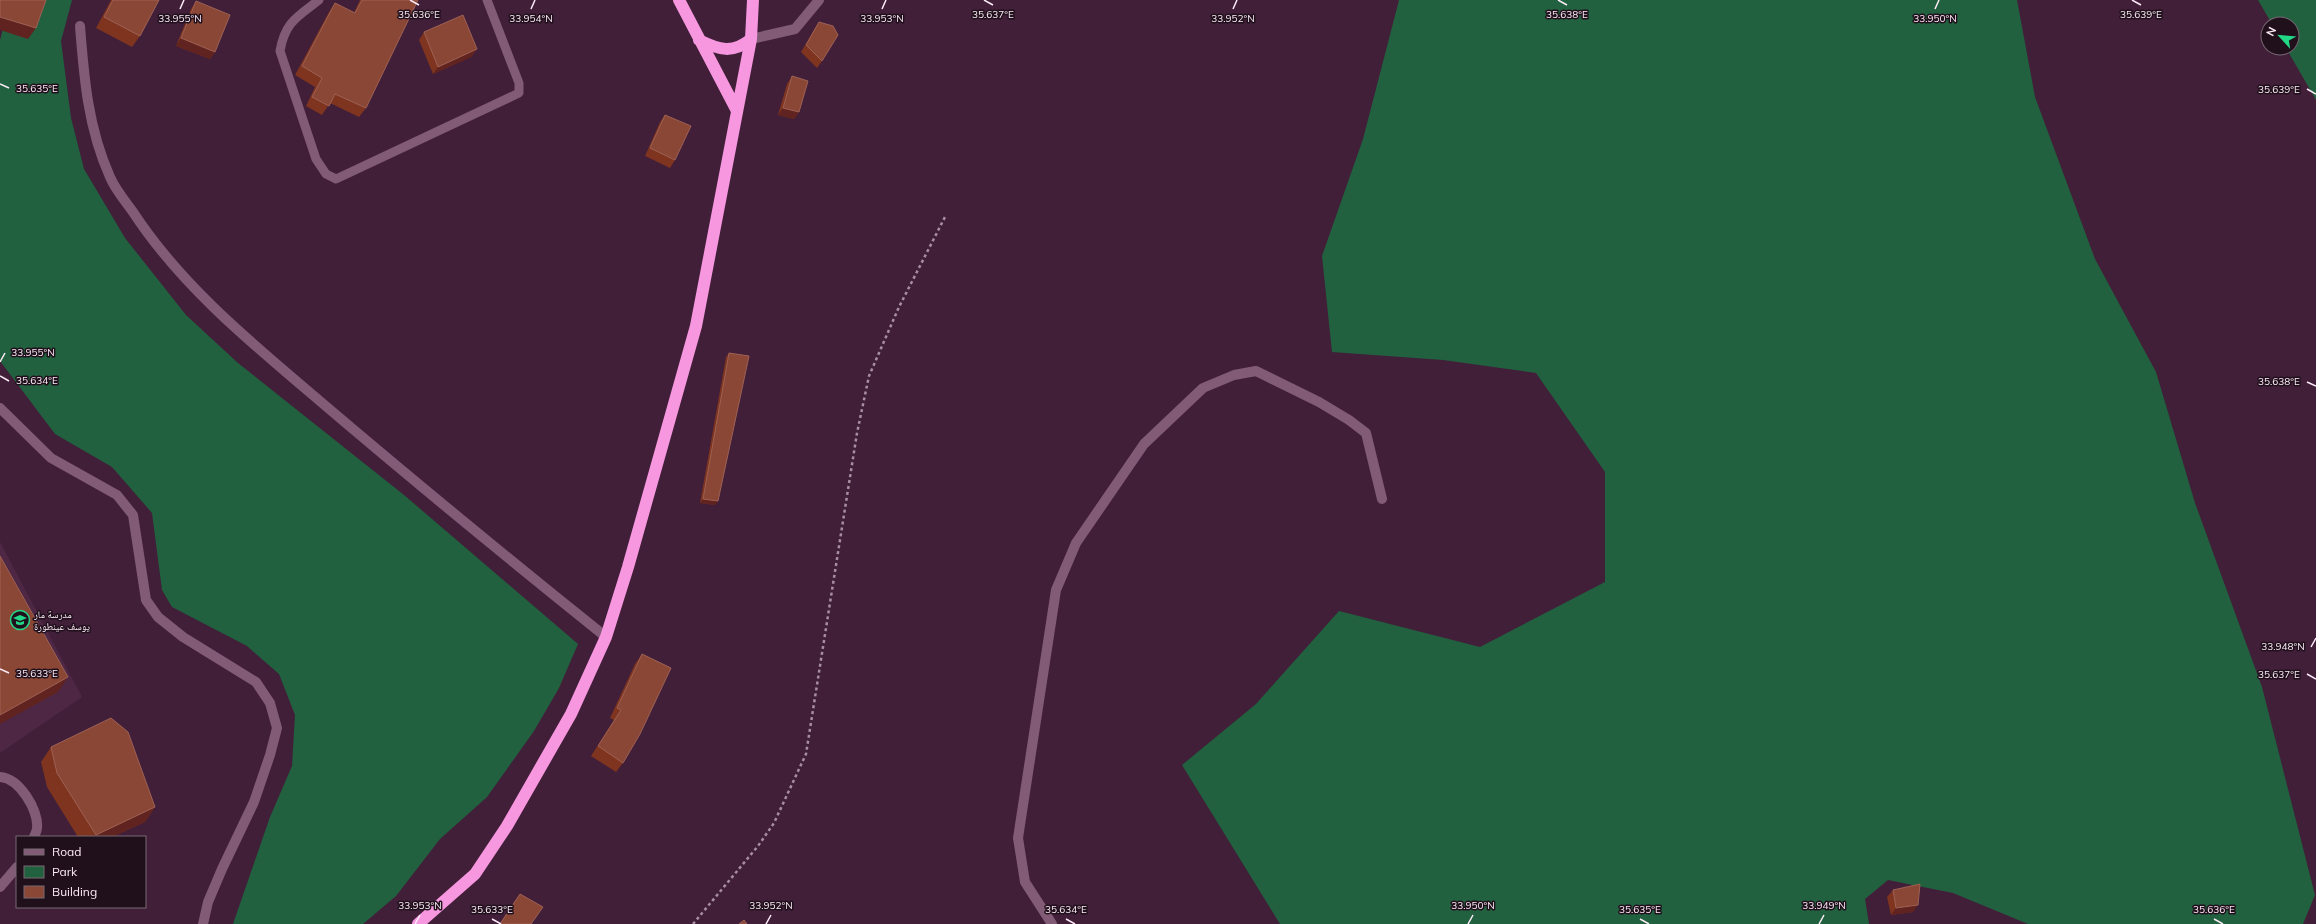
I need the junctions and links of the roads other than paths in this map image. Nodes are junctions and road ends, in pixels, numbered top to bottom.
1 (319, 0) edge
2 (486, 0) edge
3 (679, 0) edge
4 (753, 0) edge
5 (820, 0) edge
6 (80, 26) dead end
7 (751, 39) junction
8 (699, 40) junction
9 (737, 111) junction
10 (0, 408) edge
11 (1382, 499) dead end
12 (606, 637) junction
13 (0, 778) edge
14 (34, 836) edge
15 (16, 868) edge
16 (0, 887) edge
17 (203, 924) edge
18 (418, 924) edge
19 (1052, 924) edge

1 - 2 lane
3 - 8 highway
4 - 7 highway
5 - 7 street
6 - 12 street
7 - 8 highway
7 - 9 highway
8 - 9 highway
9 - 12 highway
10 - 17 street
11 - 19 street
12 - 18 highway
13 - 14 street
15 - 16 street

